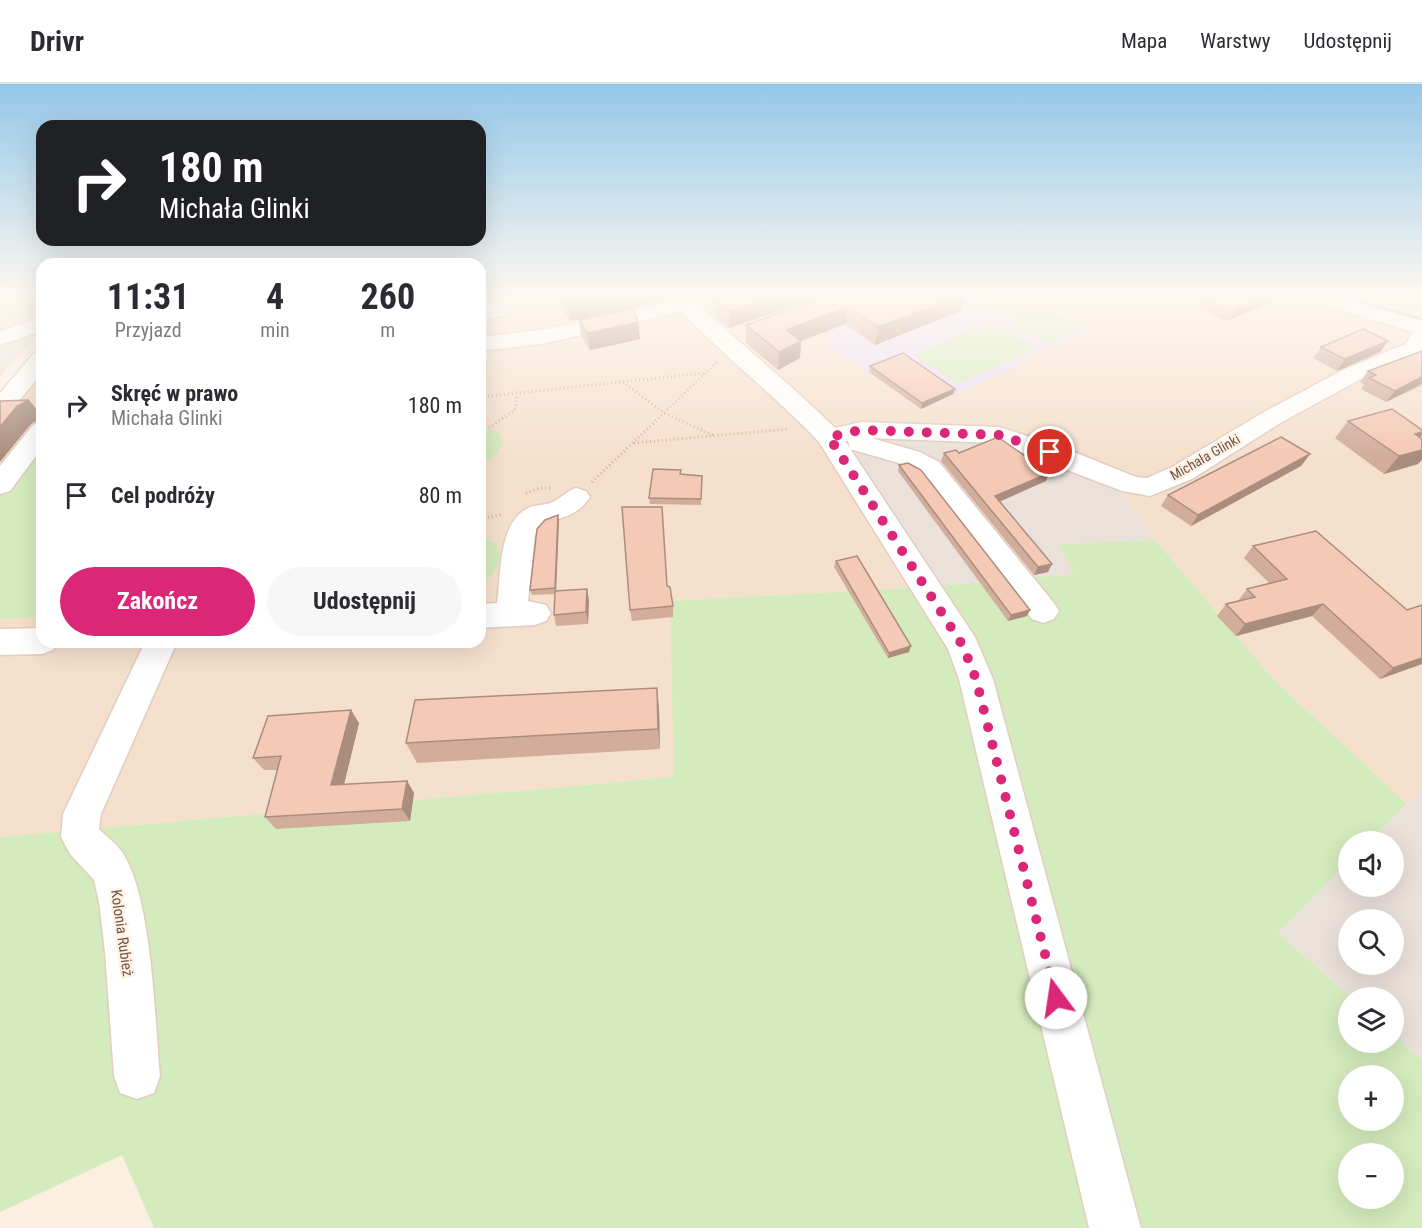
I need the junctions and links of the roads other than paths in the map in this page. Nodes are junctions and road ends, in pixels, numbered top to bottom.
1 (733, 349) edge
2 (1413, 349) edge
3 (36, 365) edge
4 (0, 408) edge
5 (837, 436) junction
6 (36, 438) edge
7 (0, 485) edge
8 (576, 497) road end
9 (1042, 610) dead end
10 (486, 616) edge
11 (36, 641) edge
12 (0, 642) edge
13 (158, 648) edge
14 (137, 1076) dead end
15 (1115, 1228) edge

1 - 5 street
2 - 5 street, Michała Glinki
3 - 4 street
5 - 9 street
5 - 15 street
6 - 7 street
8 - 10 street
11 - 12 street
13 - 14 street, Kolonia Rubież

